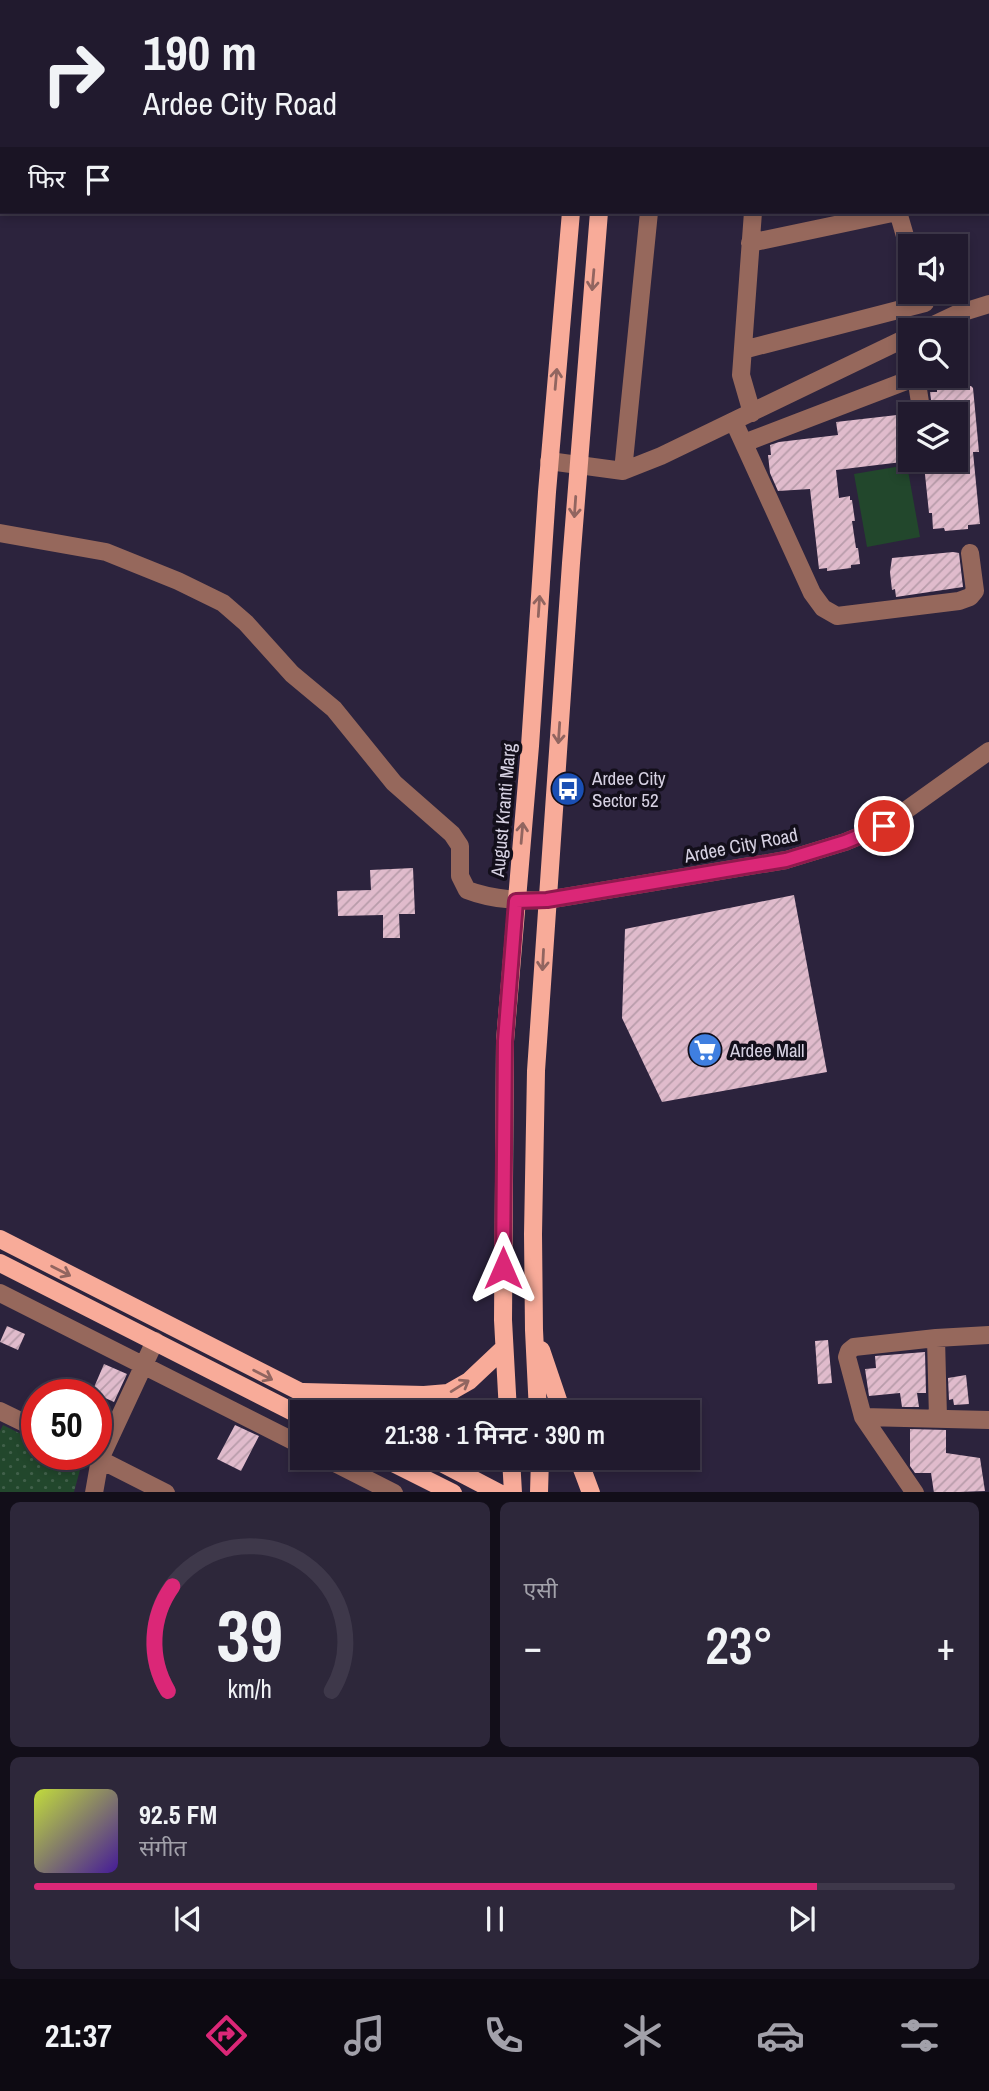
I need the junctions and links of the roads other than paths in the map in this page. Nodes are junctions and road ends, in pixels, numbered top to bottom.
1 (571, 214) edge
2 (599, 214) edge
3 (649, 214) edge
4 (753, 214) edge
5 (888, 214) edge
6 (898, 214) edge
7 (904, 234) edge
8 (750, 243) junction
9 (903, 304) edge
10 (989, 304) edge
11 (948, 318) edge
12 (898, 342) edge
13 (743, 350) junction
14 (898, 384) edge
15 (752, 413) junction
16 (734, 422) junction
17 (744, 443) junction
18 (549, 461) junction
19 (579, 466) junction
20 (623, 471) junction
21 (0, 533) edge
22 (970, 553) dead end
23 (989, 751) edge
24 (547, 900) junction
25 (516, 901) junction
26 (0, 1239) edge
27 (0, 1263) edge
28 (0, 1293) edge
29 (534, 1330) junction
30 (989, 1335) edge
31 (936, 1338) junction
32 (155, 1341) junction
33 (504, 1348) junction
34 (143, 1365) junction
35 (296, 1392) junction
36 (314, 1400) edge
37 (507, 1400) edge
38 (537, 1400) edge
39 (558, 1400) edge
40 (290, 1410) edge
41 (0, 1411) edge
42 (863, 1417) junction
43 (938, 1418) junction
44 (989, 1420) edge
45 (21, 1421) edge
46 (112, 1424) edge
47 (290, 1439) edge
48 (112, 1466) edge
49 (94, 1470) edge
50 (349, 1470) edge
51 (404, 1470) edge
52 (455, 1470) edge
53 (512, 1470) edge
54 (540, 1470) edge
55 (582, 1470) edge
56 (436, 1488) edge
57 (93, 1492) edge
58 (164, 1492) edge
59 (392, 1492) edge
60 (497, 1492) edge
61 (513, 1492) edge
62 (539, 1492) edge
63 (591, 1492) edge
64 (914, 1492) edge

18 -> 1 main road, August Kranti Marg
2 -> 19 main road
3 - 20 street
4 - 8 street
5 - 8 street
6 - 7 street
8 - 13 street
9 - 13 street
10 - 11 street
12 - 15 street
13 - 15 street
14 - 17 street
15 - 16 street
16 - 17 street
16 - 20 street
17 - 22 street
18 - 19 street
25 -> 18 main road, August Kranti Marg
19 - 20 street
19 -> 24 main road
21 - 25 street, Ardee City Road
23 - 24 street, Ardee City Road
24 - 25 street, Ardee City Road
24 -> 29 main road
25 - 33 main road, August Kranti Marg
26 -> 35 main road
27 - 32 main road
28 - 34 street
29 - 38 main road
29 - 39 main road
30 - 31 street
31 - 42 street
31 - 43 street
32 - 34 street
32 - 40 main road
35 -> 33 main road
33 - 37 main road, August Kranti Marg
34 - 46 street
34 - 47 street
35 - 36 main road
41 - 45 street
42 - 43 street
42 - 64 street
43 - 44 street
48 - 58 street
49 - 57 street
50 - 59 street
51 - 56 main road
52 - 60 main road
53 - 61 main road
54 - 62 main road
55 - 63 main road

